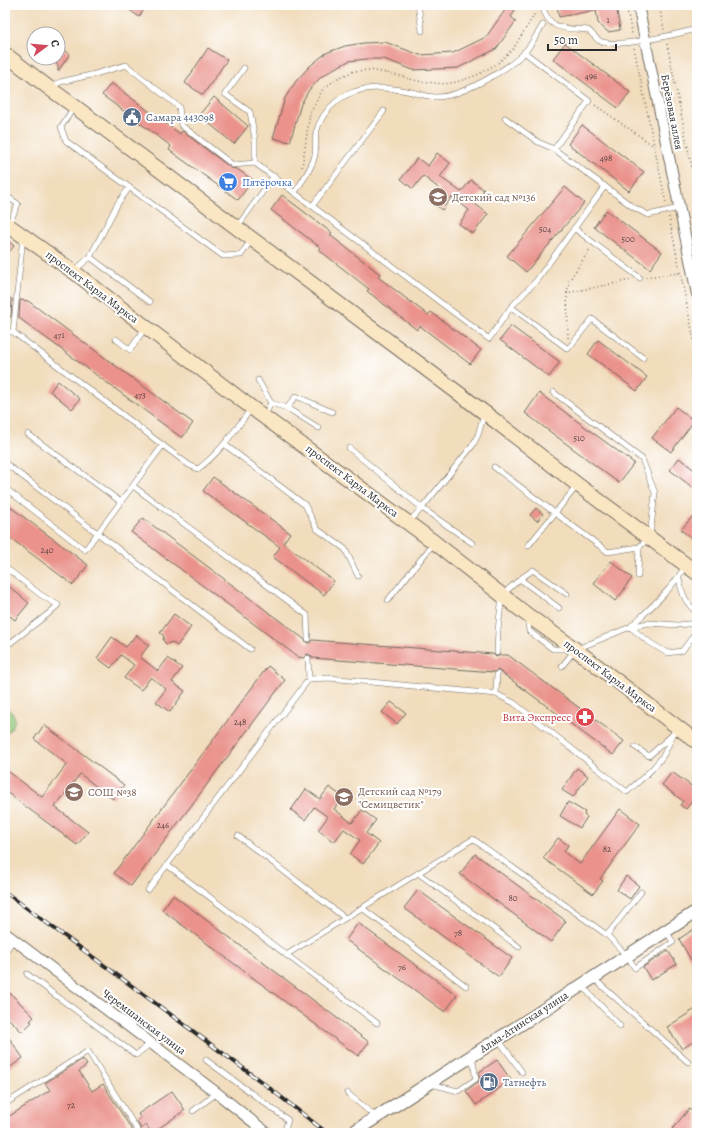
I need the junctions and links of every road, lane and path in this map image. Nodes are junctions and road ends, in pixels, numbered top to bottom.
1 (418, 5) edge
2 (542, 5) edge
3 (626, 5) edge
4 (638, 5) edge
5 (659, 5) edge
6 (543, 25) dead end
7 (697, 29) edge
8 (422, 31) dead end
9 (665, 36) junction
10 (645, 40) junction
11 (633, 41) junction
12 (524, 52) junction
13 (5, 54) edge
14 (244, 68) dead end
15 (49, 88) junction
16 (589, 100) junction
17 (74, 106) junction
18 (384, 111) dead end
19 (505, 118) dead end
20 (654, 146) junction
21 (554, 149) junction
22 (255, 163) junction
23 (274, 176) junction
24 (605, 186) junction
25 (129, 188) junction
26 (295, 192) junction
27 (697, 193) edge
28 (5, 195) edge
29 (312, 205) junction
30 (679, 208) junction
31 (668, 210) junction
32 (7, 224) edge
33 (237, 228) junction
34 (574, 228) junction
35 (23, 236) junction
36 (252, 240) junction
37 (593, 243) junction
38 (90, 257) junction
39 (74, 272) junction
40 (680, 273) junction
41 (640, 278) junction
42 (696, 281) edge
43 (567, 293) junction
44 (697, 294) edge
45 (150, 302) dead end
46 (511, 307) junction
47 (146, 327) junction
48 (5, 332) edge
49 (13, 332) junction
50 (116, 339) dead end
51 (568, 349) junction
52 (697, 355) edge
53 (643, 358) dead end
54 (258, 380) dead end
55 (552, 392) dead end
56 (271, 403) junction
57 (252, 408) junction
58 (288, 408) junction
59 (332, 412) dead end
60 (485, 413) junction
61 (264, 416) junction
62 (319, 428) dead end
63 (28, 434) dead end
64 (224, 444) junction
65 (163, 445) junction
66 (349, 448) dead end
67 (6, 466) edge
68 (494, 467) dead end
69 (578, 485) junction
70 (133, 486) junction
71 (5, 488) edge
72 (121, 502) junction
73 (422, 508) junction
74 (555, 513) junction
75 (408, 524) junction
76 (98, 534) junction
77 (650, 537) junction
78 (434, 542) junction
79 (472, 543) dead end
80 (528, 546) dead end
81 (639, 547) junction
82 (5, 567) edge
83 (692, 568) edge
84 (358, 576) dead end
85 (638, 576) dead end
86 (679, 578) junction
87 (520, 579) junction
88 (567, 594) dead end
89 (502, 595) junction
90 (388, 600) dead end
91 (559, 608) dead end
92 (697, 612) edge
93 (697, 623) edge
94 (630, 627) junction
95 (697, 631) edge
96 (308, 639) dead end
97 (5, 647) edge
98 (250, 649) dead end
99 (575, 649) junction
100 (497, 653) dead end
101 (308, 658) dead end
102 (562, 666) dead end
103 (497, 674) dead end
104 (309, 679) junction
105 (496, 694) junction
106 (674, 731) junction
107 (697, 742) edge
108 (635, 747) dead end
109 (238, 836) dead end
110 (167, 865) junction
111 (418, 873) junction
112 (148, 890) dead end
113 (642, 892) dead end
114 (362, 908) junction
115 (695, 914) edge
116 (345, 918) junction
117 (5, 933) edge
118 (607, 935) junction
119 (14, 939) junction
120 (519, 947) dead end
121 (5, 952) edge
122 (286, 955) junction
123 (627, 956) junction
124 (27, 974) dead end
125 (592, 978) junction
126 (582, 985) junction
127 (466, 986) dead end
128 (377, 1024) dead end
129 (620, 1026) dead end
130 (498, 1039) junction
131 (152, 1043) junction
132 (472, 1055) junction
133 (206, 1060) dead end
134 (688, 1062) dead end
135 (522, 1072) dead end
136 (428, 1083) junction
137 (217, 1093) junction
138 (347, 1093) dead end
139 (5, 1104) edge
140 (193, 1111) dead end
141 (376, 1117) junction
142 (138, 1133) edge
143 (267, 1133) edge
144 (284, 1133) edge
145 (352, 1133) edge

1 - 8 lane
2 - 11 lane
3 - 11 path
4 - 10 street, Берёзовая аллея
5 - 9 path
6 - 12 lane
7 - 9 lane
9 - 10 lane
9 - 27 path
10 - 11 lane
10 - 30 street, Берёзовая аллея
11 - 20 path
12 - 16 lane
12 - 26 lane
13 - 15 main road
14 - 22 lane
15 - 17 main road
15 - 22 lane
16 - 20 path
16 - 21 lane
17 - 25 lane
17 - 33 main road
18 - 29 lane
19 - 21 lane
20 - 31 path
21 - 24 lane
22 - 23 lane
23 - 26 lane
23 - 33 lane
24 - 31 lane
24 - 34 lane
25 - 36 lane
25 - 38 lane
26 - 29 lane
28 - 32 lane
29 - 46 lane
30 - 31 lane
30 - 42 street, Берёзовая аллея
31 - 40 path
32 - 35 main road, проспект Карла Маркса
33 - 36 main road
34 - 37 lane
34 - 46 lane
35 - 39 main road, проспект Карла Маркса
35 - 49 lane
36 - 60 main road
37 - 41 lane
37 - 43 path
38 - 39 lane
38 - 45 lane
39 - 47 main road, проспект Карла Маркса
40 - 41 path
40 - 52 path
41 - 43 path
42 - 44 street, Берёзовая аллея
43 - 51 path
46 - 51 lane
47 - 50 lane
47 - 57 main road, проспект Карла Маркса
48 - 49 lane
49 - 65 lane
51 - 53 lane
54 - 56 lane
55 - 77 lane
56 - 58 lane
56 - 61 lane
57 - 61 main road, проспект Карла Маркса
57 - 64 lane
58 - 59 lane
58 - 62 lane
60 - 69 main road
60 - 73 lane
61 - 75 main road, проспект Карла Маркса
63 - 72 lane
64 - 65 lane
64 - 84 lane
65 - 70 lane
66 - 73 lane
67 - 76 lane
68 - 74 lane
69 - 74 lane
69 - 77 main road
70 - 72 lane
70 - 96 lane
71 - 76 lane
72 - 76 lane
73 - 75 lane
73 - 79 lane
74 - 80 lane
74 - 81 lane
75 - 78 main road, проспект Карла Маркса
76 - 98 lane
77 - 81 lane
77 - 83 main road
78 - 89 main road, проспект Карла Маркса
78 - 90 lane
81 - 85 lane
82 - 97 lane
83 - 86 lane
86 - 92 lane
86 - 94 lane
87 - 88 lane
87 - 89 lane
87 - 91 lane
89 - 99 main road, проспект Карла Маркса
89 - 100 lane
93 - 94 lane
94 - 95 lane
94 - 99 lane
99 - 102 lane
99 - 106 main road, проспект Карла Маркса
101 - 104 lane
103 - 105 lane
104 - 105 lane
104 - 110 lane
105 - 106 lane
106 - 107 main road, проспект Карла Маркса
106 - 108 lane
109 - 116 lane
110 - 112 lane
110 - 122 lane
111 - 114 lane
111 - 118 lane
111 - 120 lane
113 - 118 lane
114 - 116 lane
114 - 127 lane
115 - 123 street, Алма-Атинская улица
116 - 122 lane
117 - 119 street, Черемшанская улица
118 - 123 lane
119 - 121 lane
119 - 131 street, Черемшанская улица
122 - 128 lane
123 - 125 street, Алма-Атинская улица
124 - 131 lane
125 - 126 street, Алма-Атинская улица
125 - 134 lane
126 - 129 lane
126 - 130 street, Алма-Атинская улица
130 - 132 street, Алма-Атинская улица
130 - 135 lane
131 - 137 street, Черемшанская улица
132 - 136 street, Алма-Атинская улица
132 - 136 lane
133 - 144 lane
136 - 141 street, Алма-Атинская улица
137 - 140 lane
137 - 143 street, Черемшанская улица
138 - 141 lane
139 - 142 lane
141 - 145 street, Алма-Атинская улица

